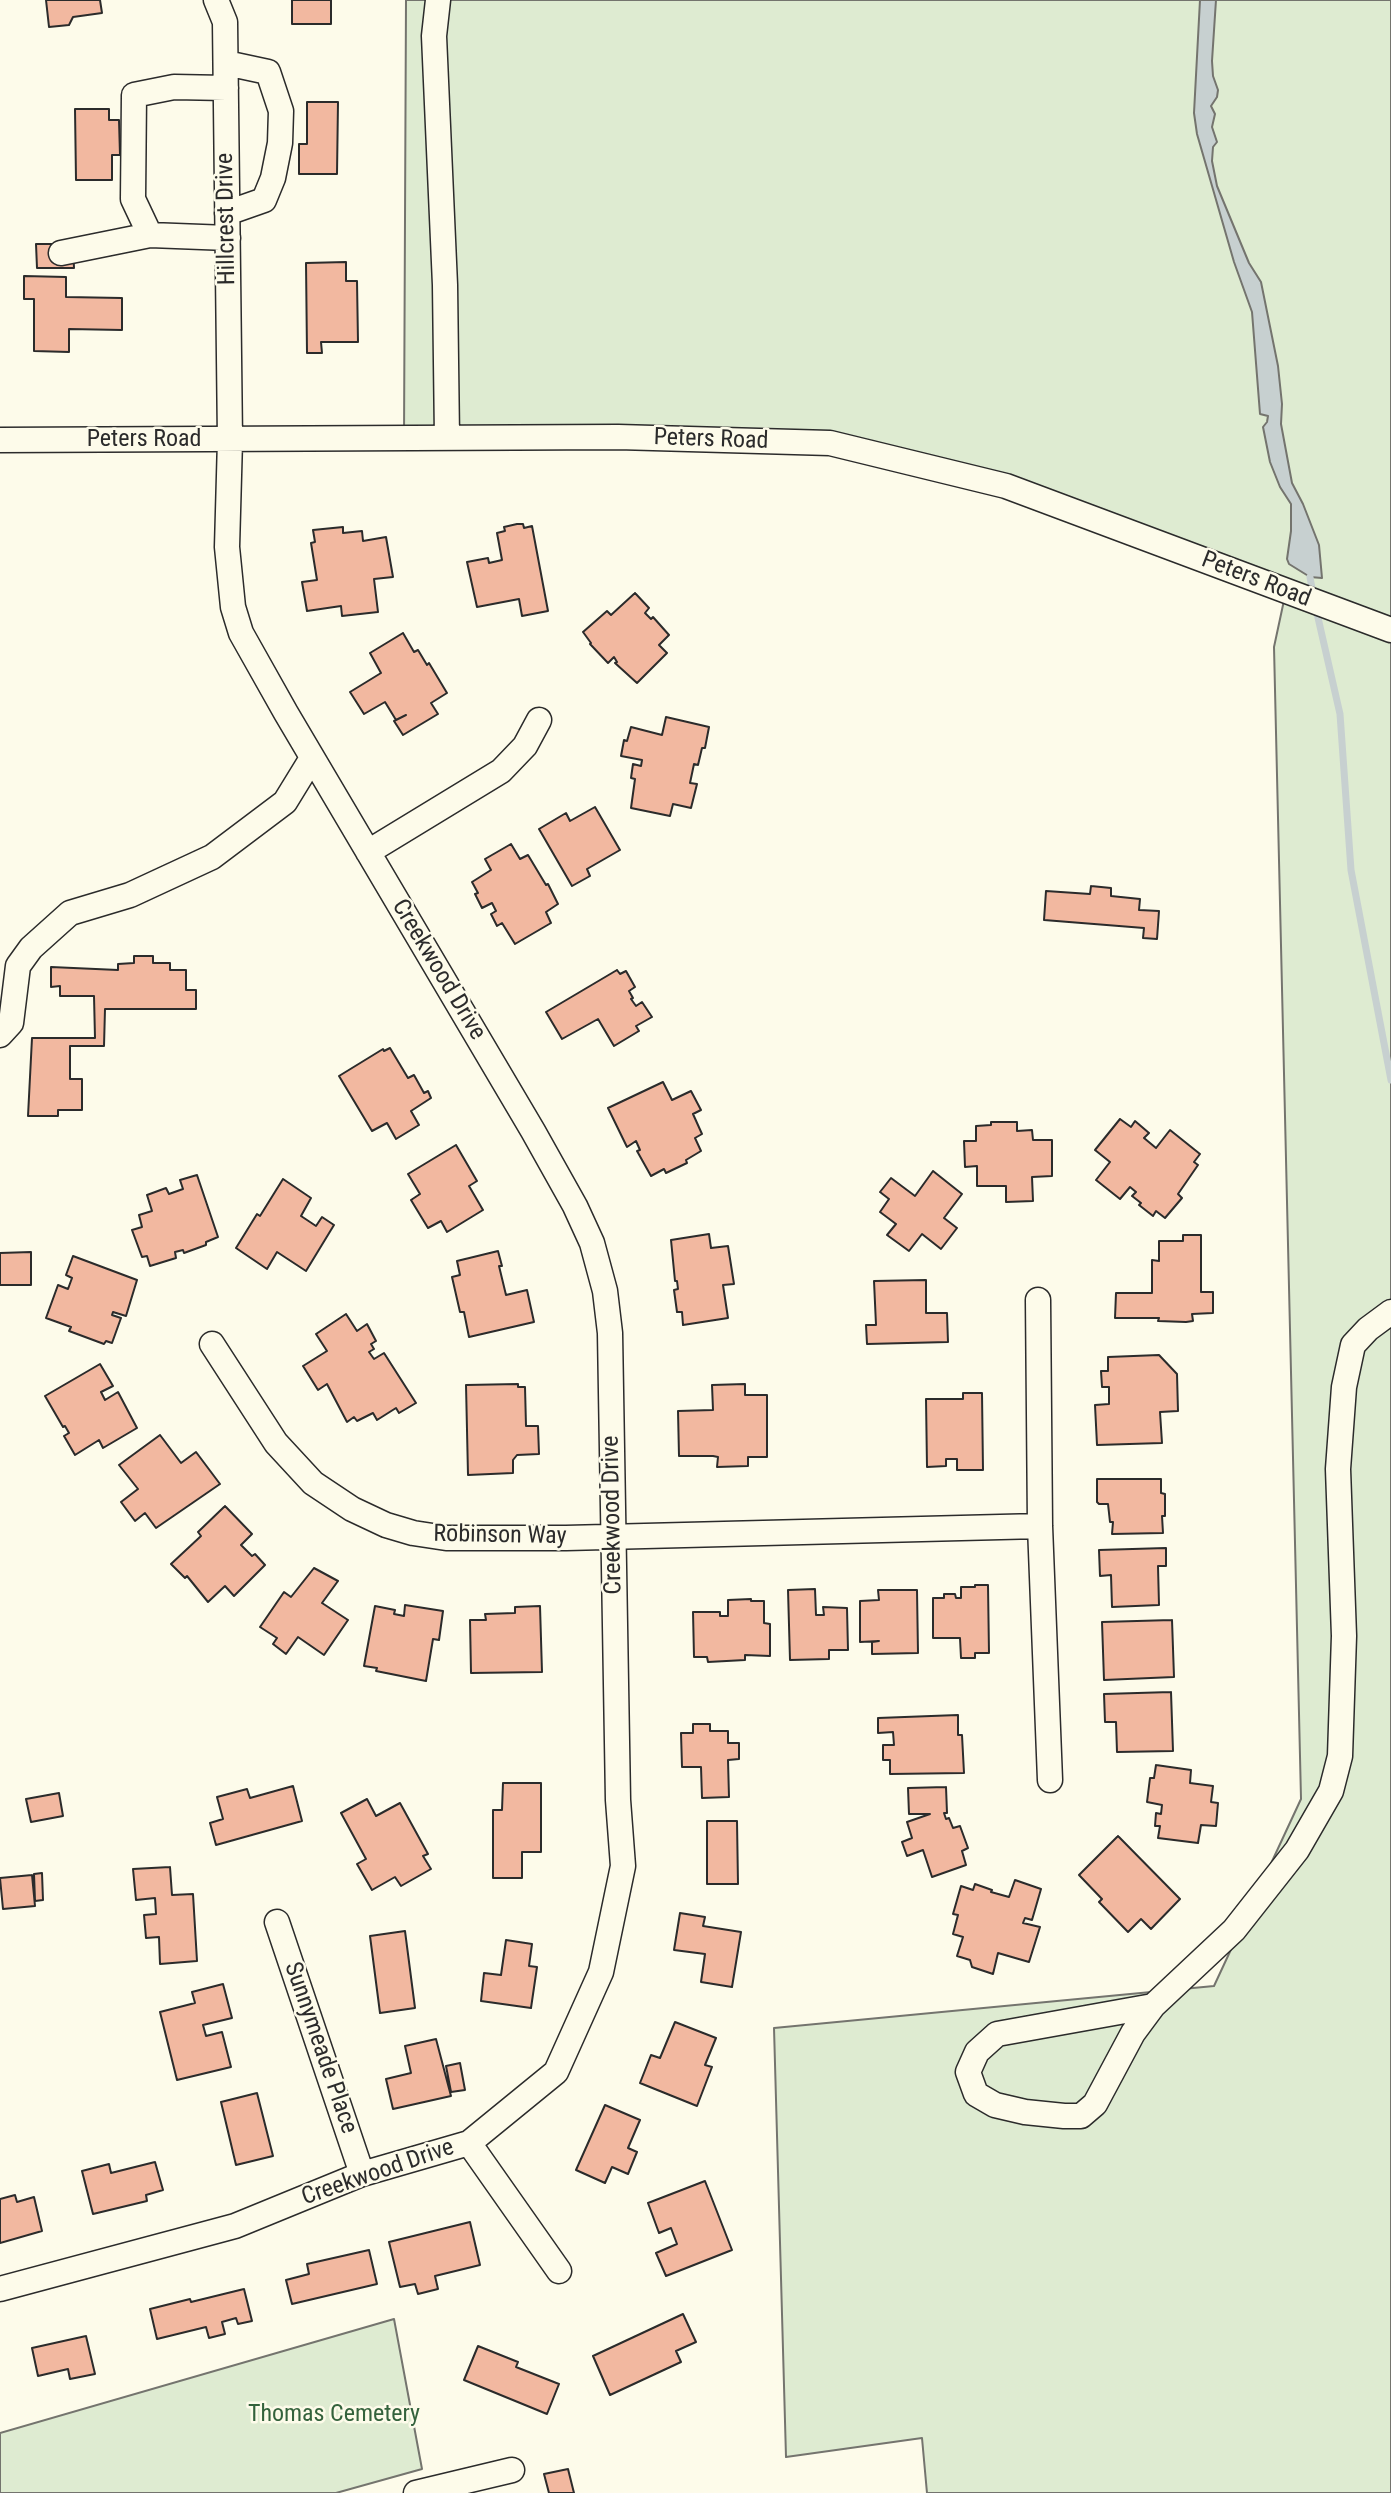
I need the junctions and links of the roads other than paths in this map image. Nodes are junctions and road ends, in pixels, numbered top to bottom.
1 (216, 0) edge
2 (438, 0) edge
3 (226, 63) junction
4 (226, 88) junction
5 (228, 213) junction
6 (150, 235) junction
7 (228, 238) junction
8 (61, 253) dead end
9 (447, 438) junction
10 (0, 440) edge
11 (230, 440) junction
12 (1382, 627) edge
13 (539, 720) dead end
14 (312, 758) junction
15 (368, 852) junction
16 (0, 1035) edge
17 (1038, 1300) dead end
18 (1391, 1312) edge
19 (212, 1344) dead end
20 (1040, 1526) junction
21 (613, 1536) junction
22 (1050, 1780) dead end
23 (277, 1922) dead end
24 (1153, 2006) junction
25 (469, 2143) junction
26 (362, 2174) junction
27 (559, 2271) dead end
28 (0, 2289) edge
29 (512, 2470) dead end
30 (416, 2493) edge

1 - 3 street, Hillcrest Drive
2 - 9 street
3 - 4 street, Hillcrest Drive
3 - 5 street
4 - 5 street, Hillcrest Drive
4 - 6 street
5 - 7 street, Hillcrest Drive
6 - 7 street
6 - 8 street
7 - 11 street, Hillcrest Drive
9 - 11 street, Peters Road
9 - 12 street, Peters Road
10 - 11 street, Peters Road
11 - 14 street, Creekwood Drive
13 - 15 street
14 - 15 street, Creekwood Drive
14 - 16 street
15 - 21 street, Creekwood Drive
17 - 20 street
18 - 24 street
19 - 21 street, Robinson Way
20 - 21 street, Robinson Way
20 - 22 street
21 - 25 street, Creekwood Drive
23 - 26 street, Sunnymeade Place
24 - 24 street
25 - 26 street, Creekwood Drive
25 - 27 street
26 - 28 street, Creekwood Drive
29 - 30 street

